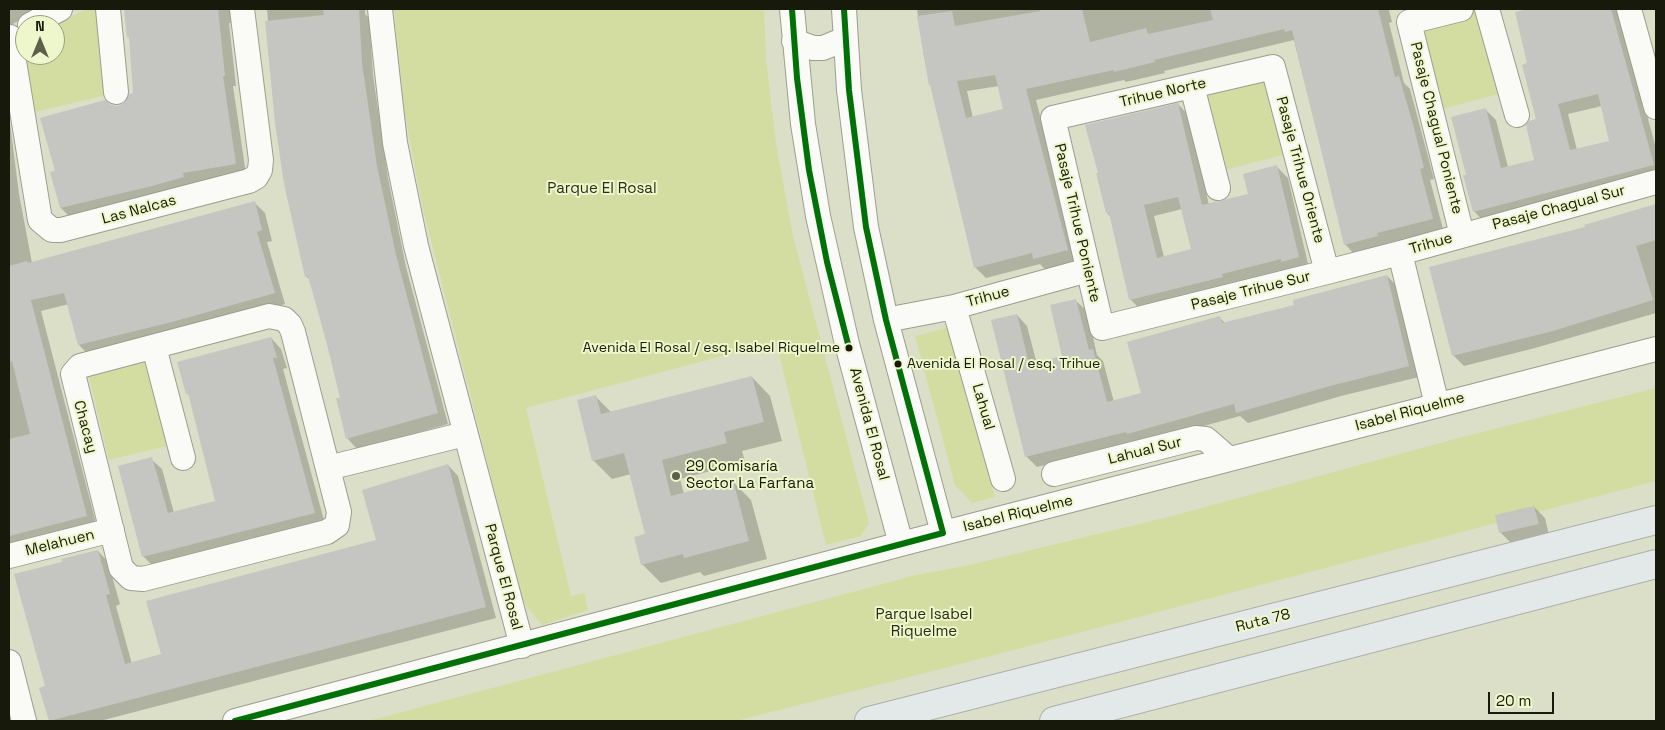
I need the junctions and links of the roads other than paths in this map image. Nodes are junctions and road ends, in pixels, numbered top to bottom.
1 (108, 9) edge
2 (242, 9) edge
3 (380, 9) edge
4 (792, 9) edge
5 (844, 9) edge
6 (1461, 9) edge
7 (1487, 9) edge
8 (1629, 9) edge
9 (845, 39) junction
10 (794, 41) junction
11 (22, 65) edge
12 (1273, 67) joint
13 (1192, 86) junction
14 (116, 92) dead end
15 (1656, 107) edge
16 (1517, 115) dead end
17 (1053, 118) joint
18 (1656, 182) edge
19 (1218, 188) dead end
20 (1462, 235) junction
21 (1400, 253) junction
22 (1088, 270) junction
23 (1327, 272) junction
24 (954, 306) junction
25 (886, 320) junction
26 (1102, 328) joint
27 (154, 347) junction
28 (1656, 349) edge
29 (1437, 405) junction
30 (465, 434) junction
31 (183, 458) dead end
32 (1229, 459) junction
33 (328, 468) junction
34 (1054, 474) dead end
35 (1003, 479) dead end
36 (1656, 520) edge
37 (112, 530) junction
38 (943, 533) junction
39 (901, 544) junction
40 (9, 556) edge
41 (1656, 564) edge
42 (522, 646) junction
43 (9, 662) edge
44 (24, 721) edge
45 (235, 721) edge
46 (869, 721) edge
47 (1054, 721) edge

1 - 14 street
2 - 11 street, Las Nalcas
3 - 30 street, Parque El Rosal
4 - 10 street, Avenida El Rosal
5 - 9 street
6 - 20 street, Pasaje Chagual Poniente
7 - 16 street
8 - 15 street
9 - 10 street
9 - 25 street
10 - 39 street, Avenida El Rosal
12 - 13 street, Trihue Norte
12 - 23 street, Pasaje Trihue Oriente
13 - 17 street, Trihue Norte
13 - 19 street
17 - 22 street, Pasaje Trihue Poniente
18 - 20 street, Pasaje Chagual Sur
20 - 21 street, Trihue
21 - 23 street, Pasaje Trihue Sur
21 - 29 street
22 - 24 street, Trihue
22 - 26 street, Pasaje Trihue Poniente
23 - 26 street, Pasaje Trihue Sur
24 - 25 street, Trihue
24 - 35 street, Lahual
25 - 38 street
27 - 31 street
27 - 33 street, Chacay
27 - 37 street, Chacay
28 - 29 street, Isabel Riquelme
29 - 32 street, Isabel Riquelme
30 - 33 street
30 - 42 street, Parque El Rosal
32 - 34 street, Lahual Sur
32 - 38 street, Isabel Riquelme
33 - 37 street, Chacay
36 - 46 highway, Ruta 78
37 - 40 street, Melahuen
38 - 39 street, Isabel Riquelme
39 - 42 street, Isabel Riquelme
41 - 47 highway
42 - 45 street, Isabel Riquelme
43 - 44 street

